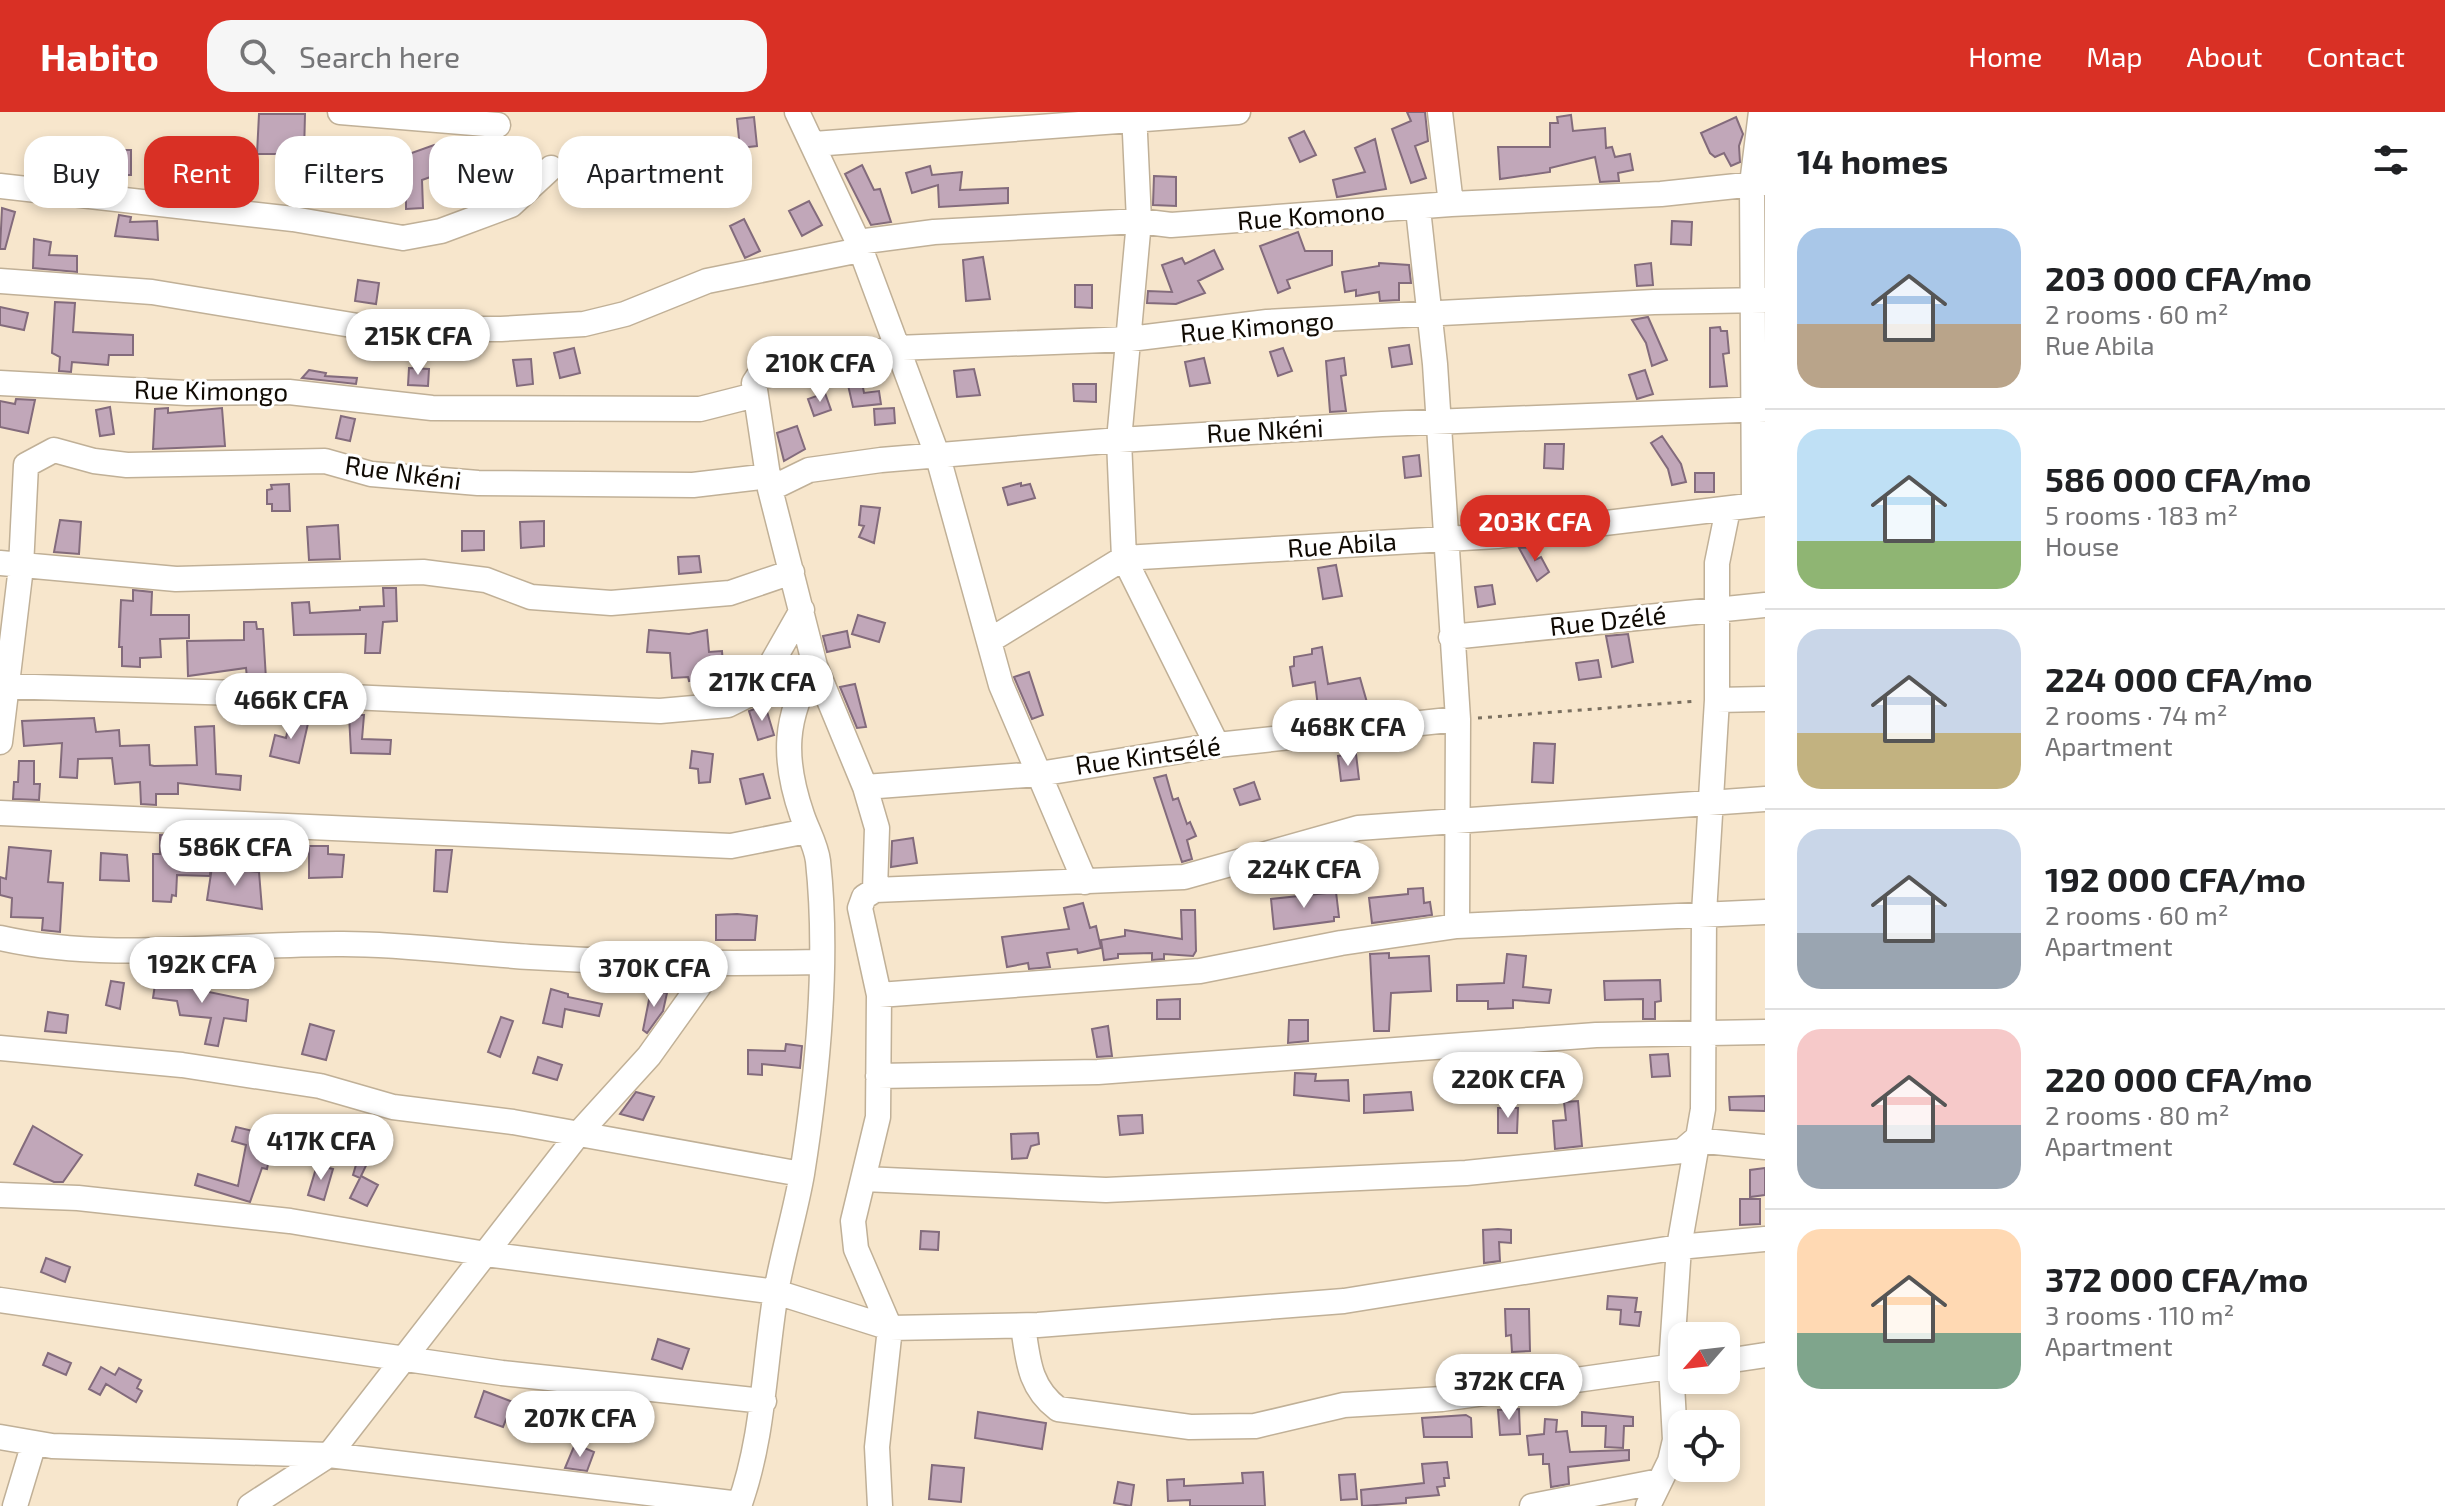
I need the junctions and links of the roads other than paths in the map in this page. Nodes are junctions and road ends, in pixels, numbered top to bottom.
1 (340, 112) edge
2 (797, 112) edge
3 (1238, 112) edge
4 (1440, 112) edge
5 (1761, 112) edge
6 (1134, 116) edge
7 (498, 125) dead end
8 (814, 144) junction
9 (551, 168) dead end
10 (1759, 184) edge
11 (0, 186) edge
12 (1451, 204) junction
13 (1418, 209) junction
14 (1139, 221) junction
15 (859, 246) junction
16 (0, 281) edge
17 (1758, 301) edge
18 (1429, 316) junction
19 (1130, 339) junction
20 (896, 348) junction
21 (0, 383) edge
22 (754, 389) junction
23 (1760, 409) edge
24 (1438, 423) junction
25 (1119, 440) junction
26 (938, 457) junction
27 (770, 482) junction
28 (12, 484) edge
29 (1760, 504) edge
30 (1728, 509) junction
31 (1445, 538) junction
32 (1124, 558) junction
33 (11, 565) edge
34 (792, 572) junction
35 (1765, 605) edge
36 (1718, 609) junction
37 (802, 610) junction
38 (1451, 637) junction
39 (989, 641) junction
40 (815, 666) junction
41 (4, 686) edge
42 (1765, 699) edge
43 (1717, 700) junction
44 (1458, 719) junction
45 (0, 742) edge
46 (1217, 745) junction
47 (1039, 774) junction
48 (865, 787) junction
49 (1765, 799) edge
50 (1713, 805) junction
51 (0, 813) edge
52 (1458, 823) junction
53 (807, 831) junction
54 (1085, 882) junction
55 (875, 890) junction
56 (1765, 912) edge
57 (1704, 913) junction
58 (1457, 926) junction
59 (0, 938) edge
60 (821, 962) junction
61 (714, 965) junction
62 (879, 995) junction
63 (1765, 1032) edge
64 (1702, 1035) junction
65 (0, 1048) edge
66 (878, 1076) junction
67 (579, 1133) junction
68 (1695, 1140) junction
69 (1765, 1147) edge
70 (801, 1174) junction
71 (864, 1179) junction
72 (0, 1195) edge
73 (1765, 1239) edge
74 (1679, 1247) junction
75 (486, 1254) junction
76 (776, 1292) junction
77 (0, 1300) edge
78 (1678, 1322) edge
79 (1023, 1326) junction
80 (890, 1328) junction
81 (1765, 1355) edge
82 (404, 1359) junction
83 (1740, 1359) edge
84 (1668, 1367) edge
85 (1676, 1394) edge
86 (764, 1401) junction
87 (0, 1437) edge
88 (34, 1443) junction
89 (329, 1455) junction
90 (1660, 1481) junction
91 (739, 1505) edge
92 (15, 1506) edge
93 (250, 1506) edge
94 (880, 1506) edge
95 (1532, 1506) edge
96 (1648, 1506) edge

1 - 7 street
2 - 8 street
3 - 6 street
4 - 12 street
5 - 10 street
6 - 8 street
6 - 14 street
8 - 15 street
9 - 11 street
10 - 12 street, Rue Komono
10 - 17 street
12 - 13 street, Rue Komono
13 - 14 street, Rue Komono
13 - 18 street
14 - 15 street, Rue Komono
14 - 19 street
15 - 16 street, Rue Komono
15 - 20 street
17 - 18 street, Rue Kimongo
17 - 23 street
18 - 19 street, Rue Kimongo
18 - 24 street
19 - 20 street, Rue Kimongo
19 - 25 street
20 - 22 street, Rue Kimongo
20 - 26 street
21 - 22 street, Rue Kimongo
22 - 27 street
23 - 24 street, Rue Nkéni
23 - 29 street
24 - 25 street, Rue Nkéni
24 - 31 street
25 - 26 street, Rue Nkéni
25 - 32 street
26 - 27 street, Rue Nkéni
26 - 39 street
27 - 28 street, Rue Nkéni
27 - 34 street
28 - 33 street
29 - 30 street, Rue Abila
30 - 31 street, Rue Abila
30 - 36 street
31 - 32 street, Rue Abila
31 - 38 street
32 - 39 street, Rue Abila
32 - 46 street
33 - 34 street
33 - 41 street
34 - 37 street
35 - 36 street, Rue Dzélé
36 - 38 street, Rue Dzélé
36 - 43 street
37 - 40 street
37 - 41 street
38 - 44 street
39 - 47 street
40 - 48 street
40 - 53 street
41 - 45 street
42 - 43 street
43 - 50 street
44 - 46 street, Rue Kintsélé
44 - 52 street
46 - 47 street, Rue Kintsélé
47 - 48 street, Rue Kintsélé
47 - 54 street
48 - 55 street
49 - 50 street
50 - 52 street
50 - 57 street
51 - 53 street
52 - 54 street
52 - 58 street
53 - 60 street
54 - 55 street
55 - 62 street
56 - 57 street
57 - 58 street
57 - 64 street
58 - 62 street
59 - 61 street
60 - 61 street
60 - 70 street
61 - 67 street
62 - 66 street
63 - 64 street
64 - 66 street
64 - 68 street
65 - 67 street
66 - 71 street
67 - 70 street
67 - 75 street
68 - 69 street
68 - 71 street
68 - 74 street
70 - 76 street
71 - 80 street
72 - 75 street
73 - 74 street
74 - 78 street
74 - 79 street
75 - 76 street
75 - 82 street
76 - 80 street
76 - 86 street
77 - 82 street
79 - 80 street
79 - 84 street
80 - 94 street
81 - 83 street
82 - 86 street
82 - 89 street
85 - 90 street
86 - 91 street
87 - 88 street
88 - 89 street
88 - 92 street
89 - 91 street
89 - 93 street
90 - 95 street
90 - 96 street

